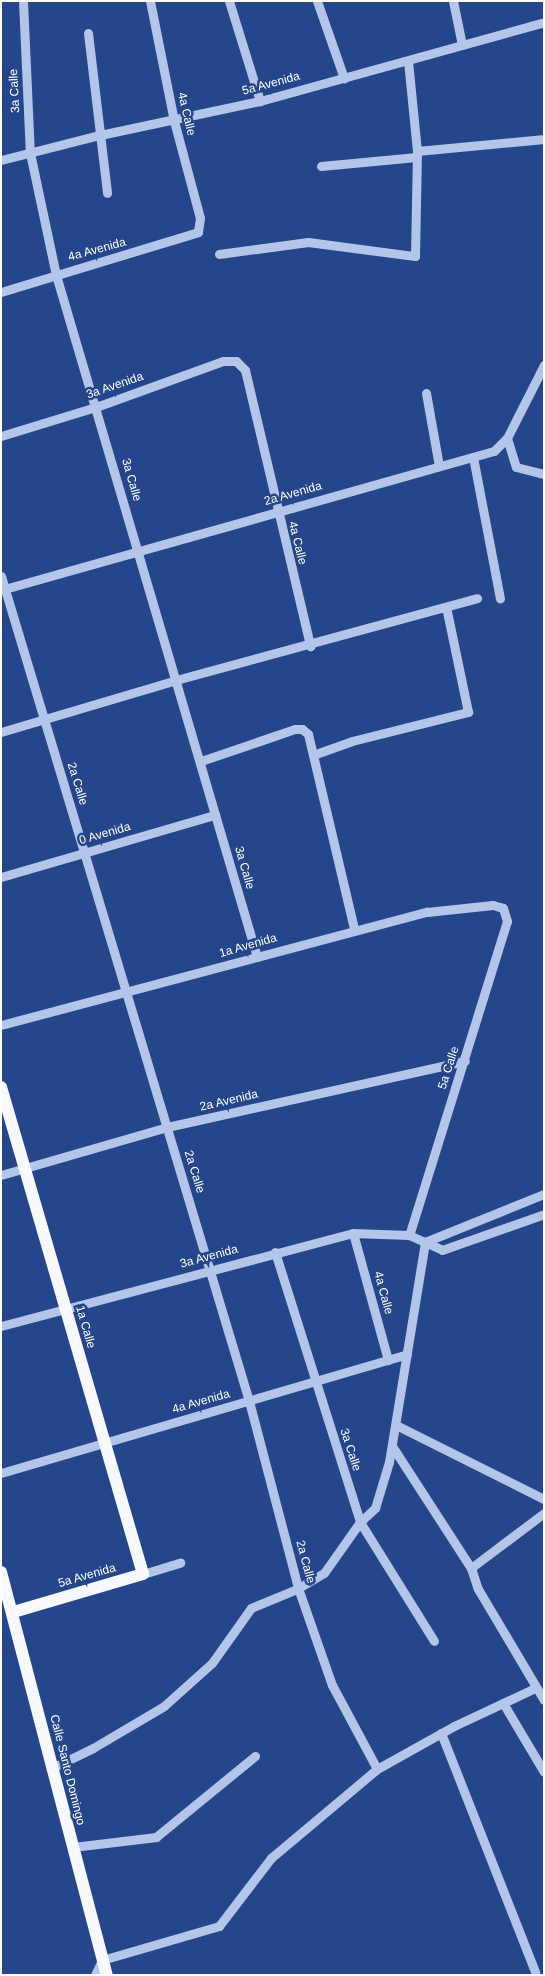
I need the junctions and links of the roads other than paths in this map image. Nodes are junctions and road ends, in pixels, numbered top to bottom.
1 (23, 1) edge
2 (150, 1) edge
3 (229, 1) edge
4 (317, 1) edge
5 (453, 1) edge
6 (544, 22) edge
7 (88, 33) dead end
8 (462, 45) junction
9 (408, 61) junction
10 (344, 78) junction
11 (260, 101) junction
12 (174, 121) junction
13 (100, 135) junction
14 (544, 139) edge
15 (30, 153) junction
16 (417, 154) junction
17 (1, 160) edge
18 (321, 166) dead end
19 (107, 193) dead end
20 (198, 232) joint
21 (219, 254) dead end
22 (56, 274) junction
23 (1, 292) edge
24 (236, 361) joint
25 (544, 365) edge
26 (426, 393) dead end
27 (96, 407) junction
28 (1, 436) edge
29 (507, 438) junction
30 (473, 457) junction
31 (439, 466) junction
32 (544, 474) edge
33 (276, 512) junction
34 (138, 551) junction
35 (1, 576) edge
36 (3, 590) edge
37 (477, 598) dead end
38 (500, 598) dead end
39 (446, 608) junction
40 (310, 646) junction
41 (176, 680) junction
42 (44, 720) junction
43 (1, 732) edge
44 (313, 755) junction
45 (201, 761) junction
46 (215, 815) junction
47 (85, 854) junction
48 (1, 878) edge
49 (503, 908) joint
50 (354, 929) junction
51 (256, 957) junction
52 (126, 992) junction
53 (1, 1025) edge
54 (465, 1061) junction
55 (1, 1087) edge
56 (167, 1128) junction
57 (25, 1168) junction
58 (1, 1174) edge
59 (544, 1194) edge
60 (544, 1214) edge
61 (353, 1233) junction
62 (409, 1235) junction
63 (425, 1242) junction
64 (275, 1252) junction
65 (210, 1270) junction
66 (65, 1308) junction
67 (1, 1326) edge
68 (407, 1354) junction
69 (388, 1360) junction
70 (314, 1382) junction
71 (249, 1402) junction
72 (396, 1425) junction
73 (105, 1443) junction
74 (392, 1446) junction
75 (1, 1473) edge
76 (544, 1500) edge
77 (544, 1513) edge
78 (360, 1522) junction
79 (180, 1563) dead end
80 (471, 1568) junction
81 (1, 1572) edge
82 (142, 1574) junction
83 (298, 1588) junction
84 (7, 1614) edge
85 (434, 1641) dead end
86 (535, 1688) junction
87 (544, 1700) edge
88 (503, 1703) junction
89 (441, 1733) junction
90 (255, 1756) dead end
91 (52, 1768) junction
92 (377, 1768) junction
93 (544, 1772) edge
94 (73, 1847) junction
95 (102, 1960) junction
96 (535, 1972) dead end
97 (94, 1975) edge
98 (107, 1975) edge

1 - 15 street, 3a Calle
2 - 12 street, 4a Calle
3 - 11 street
4 - 10 street
5 - 8 street
6 - 8 street, 5a Avenida
7 - 13 street
8 - 9 street, 5a Avenida
9 - 10 street, 5a Avenida
9 - 16 street
10 - 11 street, 5a Avenida
11 - 12 street, 5a Avenida
12 - 13 street, 5a Avenida
12 - 20 street, 4a Calle
13 - 15 street, 5a Avenida
13 - 19 street
14 - 16 street
15 - 17 street, 5a Avenida
15 - 22 street, 3a Calle
16 - 18 street
16 - 21 street
20 - 22 street, 4a Avenida
22 - 23 street, 4a Avenida
22 - 27 street, 3a Calle
24 - 27 street, 3a Avenida
24 - 33 street, 4a Calle
25 - 29 street, 2a Avenida
26 - 31 street
27 - 28 street, 3a Avenida
27 - 34 street, 3a Calle
29 - 30 street, 2a Avenida
29 - 32 street
30 - 31 street, 2a Avenida
30 - 38 street
31 - 33 street, 2a Avenida
33 - 34 street, 2a Avenida
33 - 40 street, 4a Calle
34 - 36 street, 2a Avenida
34 - 41 street, 3a Calle
35 - 36 street, 2a Calle
36 - 42 street, 2a Calle
37 - 39 street
39 - 40 street
39 - 44 street
40 - 41 street
41 - 42 street
41 - 45 street, 3a Calle
42 - 43 street
42 - 47 street, 2a Calle
44 - 45 street
44 - 50 street
45 - 46 street, 3a Calle
46 - 47 street, 0 Avenida
46 - 51 street, 3a Calle
47 - 48 street, 0 Avenida
47 - 52 street, 2a Calle
49 - 50 street, 1a Avenida
49 - 54 street, 5a Calle
50 - 51 street, 1a Avenida
51 - 52 street, 1a Avenida
52 - 53 street, 1a Avenida
52 - 56 street, 2a Calle
54 - 56 street, 2a Avenida
54 - 62 street, 5a Calle
55 - 57 main road, 1a Calle
56 - 57 street, 2a Avenida
56 - 65 street, 2a Calle
57 - 58 street, 2a Avenida
57 - 66 main road, 1a Calle
59 - 63 street
60 - 63 street, 3a Avenida
61 - 62 street, 3a Avenida
61 - 64 street, 3a Avenida
61 - 69 street, 4a Calle
62 - 63 street, 3a Avenida
63 - 68 street
64 - 65 street, 3a Avenida
64 - 70 street, 3a Calle
65 - 66 street, 3a Avenida
65 - 71 street, 2a Calle
66 - 67 street, 3a Avenida
66 - 73 main road, 1a Calle
68 - 69 street, 4a Avenida
68 - 72 street
69 - 70 street, 4a Avenida
70 - 71 street, 4a Avenida
70 - 78 street, 3a Calle
71 - 73 street, 4a Avenida
71 - 83 street, 2a Calle
72 - 74 street
72 - 76 street
73 - 75 street, 4a Avenida
73 - 82 main road, 1a Calle
74 - 78 street
74 - 80 street
77 - 80 street
78 - 83 street
78 - 85 street, 3a Calle
79 - 82 street, 5a Avenida
80 - 86 street
81 - 84 main road, Calle Santo Domingo
82 - 84 main road, 5a Avenida
83 - 91 street
83 - 92 street, 2a Calle
84 - 91 main road, Calle Santo Domingo
86 - 87 street
86 - 88 street
88 - 89 street
88 - 93 street
89 - 92 street
89 - 96 street
90 - 94 street
91 - 94 main road, Calle Santo Domingo
92 - 95 street
94 - 95 main road, Calle Santo Domingo
95 - 97 street
95 - 98 main road, Calle Santo Domingo

